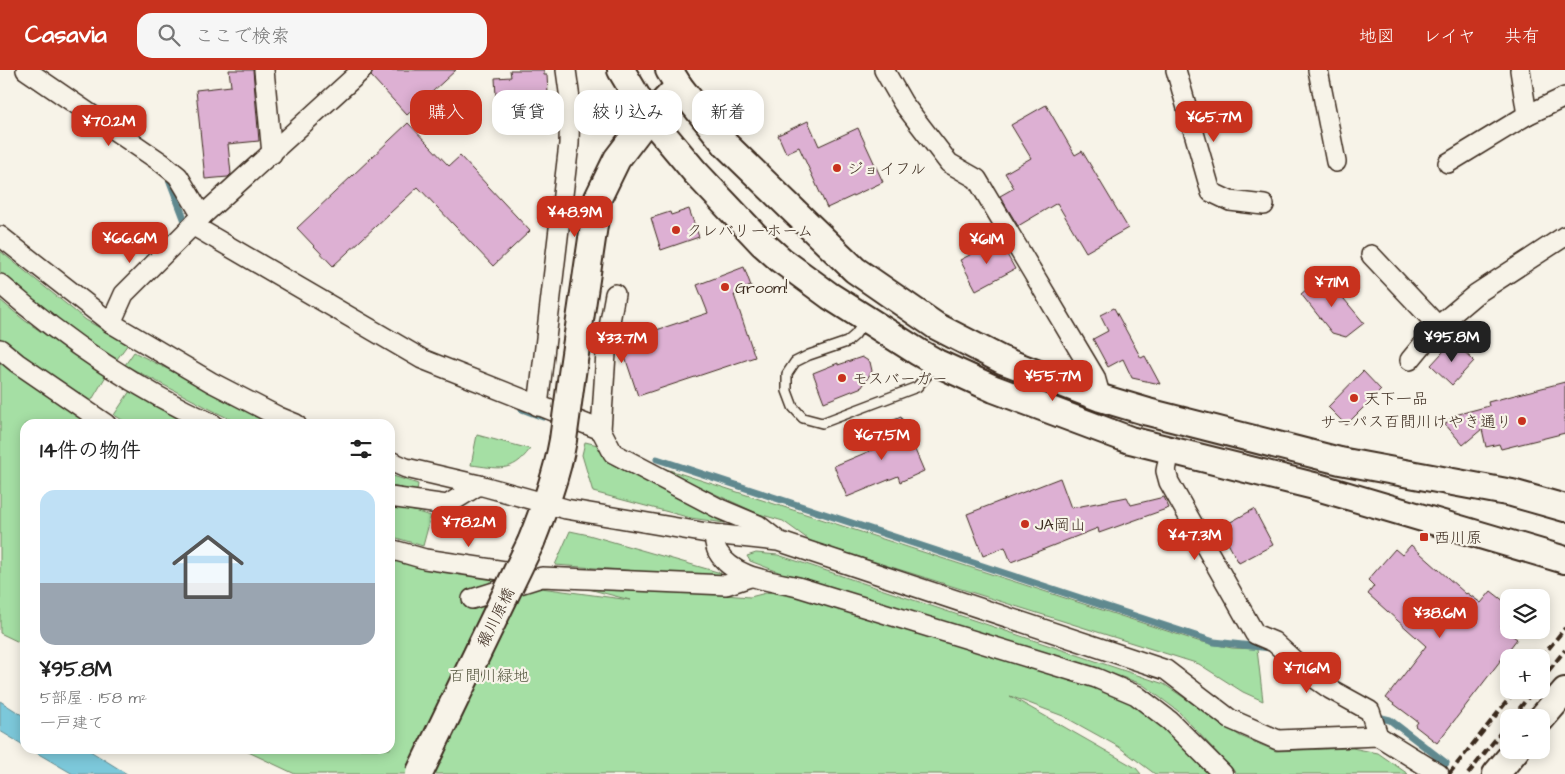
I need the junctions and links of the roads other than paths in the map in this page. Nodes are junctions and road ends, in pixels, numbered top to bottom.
1 (26, 70) edge
2 (264, 70) edge
3 (362, 70) edge
4 (566, 70) edge
5 (621, 70) edge
6 (884, 70) edge
7 (1176, 70) edge
8 (1318, 70) edge
9 (1520, 70) edge
10 (674, 78) edge
11 (633, 90) edge
12 (666, 90) edge
13 (1565, 97) edge
14 (1527, 115) junction
15 (636, 135) edge
16 (663, 135) edge
17 (272, 154) junction
18 (1336, 162) dead end
19 (1448, 163) dead end
20 (1264, 205) dead end
21 (194, 224) junction
22 (0, 236) edge
23 (1565, 236) edge
24 (1371, 255) dead end
25 (0, 284) edge
26 (615, 294) dead end
27 (866, 319) junction
28 (111, 323) junction
29 (1438, 326) junction
30 (0, 349) edge
31 (1410, 360) dead end
32 (937, 363) junction
33 (1101, 398) junction
34 (538, 406) junction
35 (99, 419) edge
36 (202, 419) edge
37 (284, 419) edge
38 (601, 430) junction
39 (1170, 450) junction
40 (395, 463) edge
41 (479, 485) junction
42 (395, 498) edge
43 (546, 504) junction
44 (1565, 508) edge
45 (713, 534) junction
46 (778, 540) junction
47 (395, 550) edge
48 (1565, 560) edge
49 (542, 576) junction
50 (750, 577) junction
51 (472, 599) dead end
52 (1565, 691) edge
53 (1550, 709) edge
54 (1378, 736) junction
55 (1508, 759) edge
56 (419, 774) edge
57 (1223, 774) edge
58 (1439, 774) edge
59 (1496, 774) edge

1 - 21 street
2 - 17 street
3 - 17 street
4 - 34 street
5 - 11 street
6 - 33 street
7 - 20 street
8 - 18 street
9 - 14 street
10 - 12 street, 穝川原橋
10 - 33 street
13 - 14 street
14 - 19 street
15 - 43 street, 穝川原橋, bridge
16 - 27 street
17 - 21 street
21 - 28 street
21 - 34 street
22 - 28 street
23 - 29 street
24 - 29 street
25 - 36 street
26 - 38 street
27 - 32 street
27 - 32 lane
28 - 37 street
29 - 31 street
30 - 35 street
32 - 39 street
33 - 44 street
34 - 38 street
38 - 46 street
39 - 48 street
39 - 54 street
40 - 41 street
41 - 42 street
41 - 43 street
43 - 45 street
43 - 56 street, 穝川原橋, bridge
45 - 46 street
45 - 50 street
46 - 54 street
47 - 49 street
49 - 50 street
49 - 51 street
50 - 57 street
52 - 53 street
54 - 58 street
55 - 59 street

